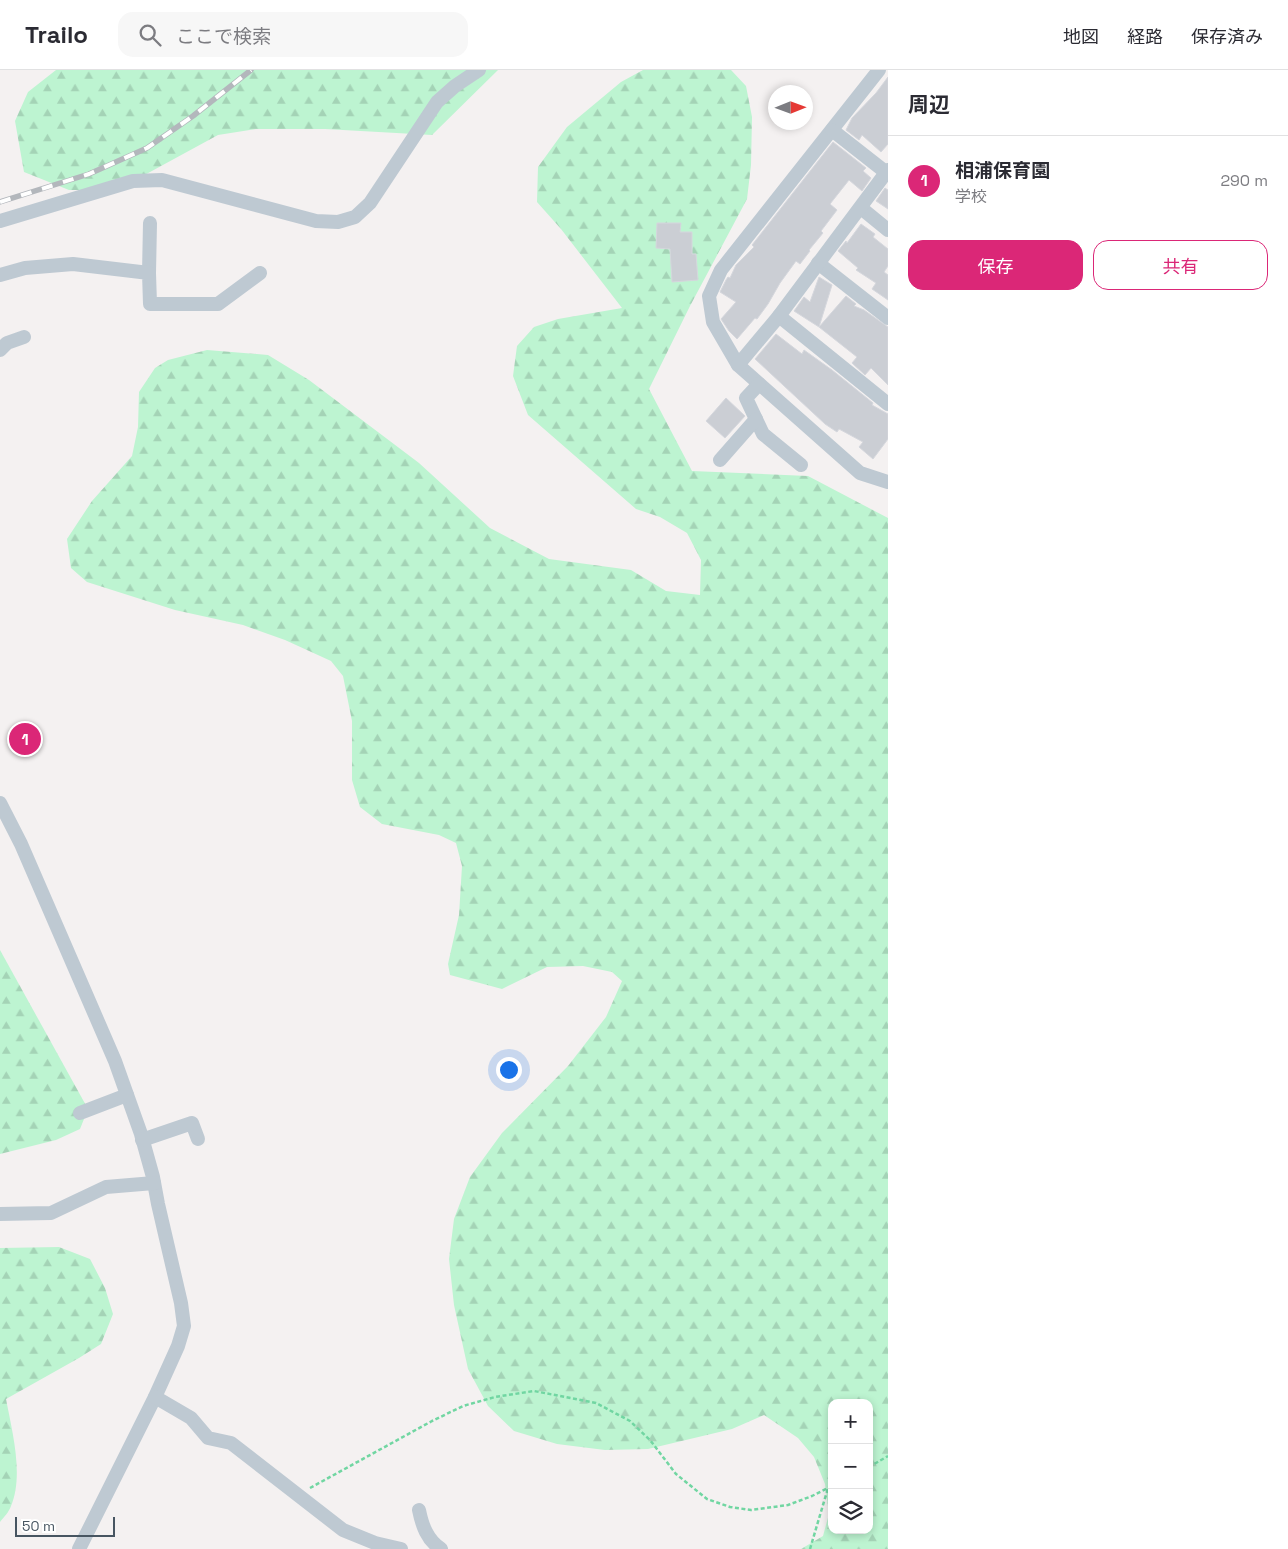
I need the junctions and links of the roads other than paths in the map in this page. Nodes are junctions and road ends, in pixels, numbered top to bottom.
1 (479, 70) edge
2 (879, 70) edge
3 (832, 130) junction
4 (887, 172) edge
5 (861, 208) junction
6 (0, 220) edge
7 (150, 223) dead end
8 (888, 230) edge
9 (818, 263) junction
10 (149, 273) junction
11 (260, 273) dead end
12 (0, 275) edge
13 (778, 316) junction
14 (888, 318) edge
15 (24, 337) dead end
16 (0, 350) edge
17 (738, 365) junction
18 (759, 384) junction
19 (888, 404) edge
20 (756, 419) junction
21 (720, 460) dead end
22 (801, 465) dead end
23 (886, 478) edge
24 (1, 806) edge
25 (127, 1095) junction
26 (80, 1113) dead end
27 (142, 1140) junction
28 (198, 1140) dead end
29 (154, 1182) junction
30 (0, 1214) edge
31 (155, 1397) junction
32 (419, 1510) dead end
33 (79, 1549) edge
34 (401, 1549) edge
35 (441, 1549) edge

1 - 6 street
2 - 3 street
3 - 4 street
3 - 17 street
4 - 5 street
5 - 8 street
5 - 9 street
7 - 10 street
9 - 13 street
9 - 14 street
10 - 11 street
10 - 12 street
13 - 17 street
13 - 19 street
15 - 16 street
17 - 18 street
18 - 20 street
18 - 23 street
20 - 21 street
20 - 22 street
24 - 25 street
25 - 26 street
25 - 27 street
27 - 28 street
27 - 29 street
29 - 30 street
29 - 31 street
31 - 33 street
31 - 34 street
32 - 35 street

